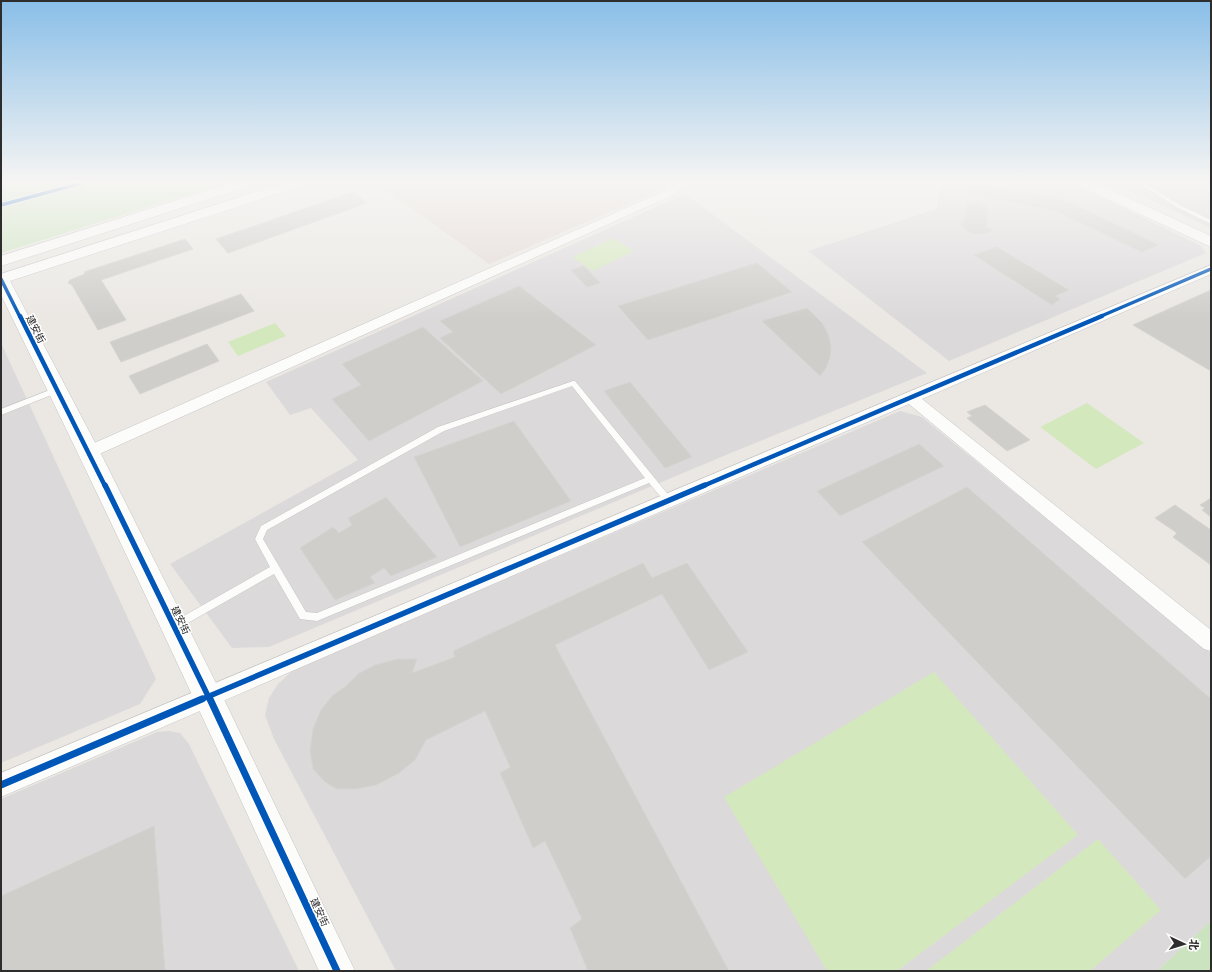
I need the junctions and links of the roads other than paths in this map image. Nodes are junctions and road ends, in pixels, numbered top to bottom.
1 (103, 228) edge
2 (129, 228) edge
3 (157, 228) edge
4 (590, 228) edge
5 (1182, 228) edge
6 (1211, 242) edge
7 (1, 261) edge
8 (1211, 269) edge
9 (1, 271) edge
10 (1, 279) edge
11 (57, 390) junction
12 (910, 397) junction
13 (1, 412) edge
14 (89, 452) junction
15 (651, 479) junction
16 (668, 500) junction
17 (276, 568) junction
18 (174, 626) junction
19 (1211, 642) edge
20 (208, 696) junction
21 (1, 785) edge
22 (337, 971) edge

1 - 7 street
2 - 9 street
3 - 10 street
4 - 14 street
5 - 6 street
8 - 12 street
10 - 11 street, 建安街
11 - 13 lane
11 - 14 street, 建安街
12 - 16 street
12 - 19 street
14 - 18 street, 建安街
15 - 16 lane
15 - 17 lane
15 - 17 lane
16 - 20 street
17 - 18 lane
18 - 20 street, 建安街
20 - 21 street
20 - 22 street, 建安街

